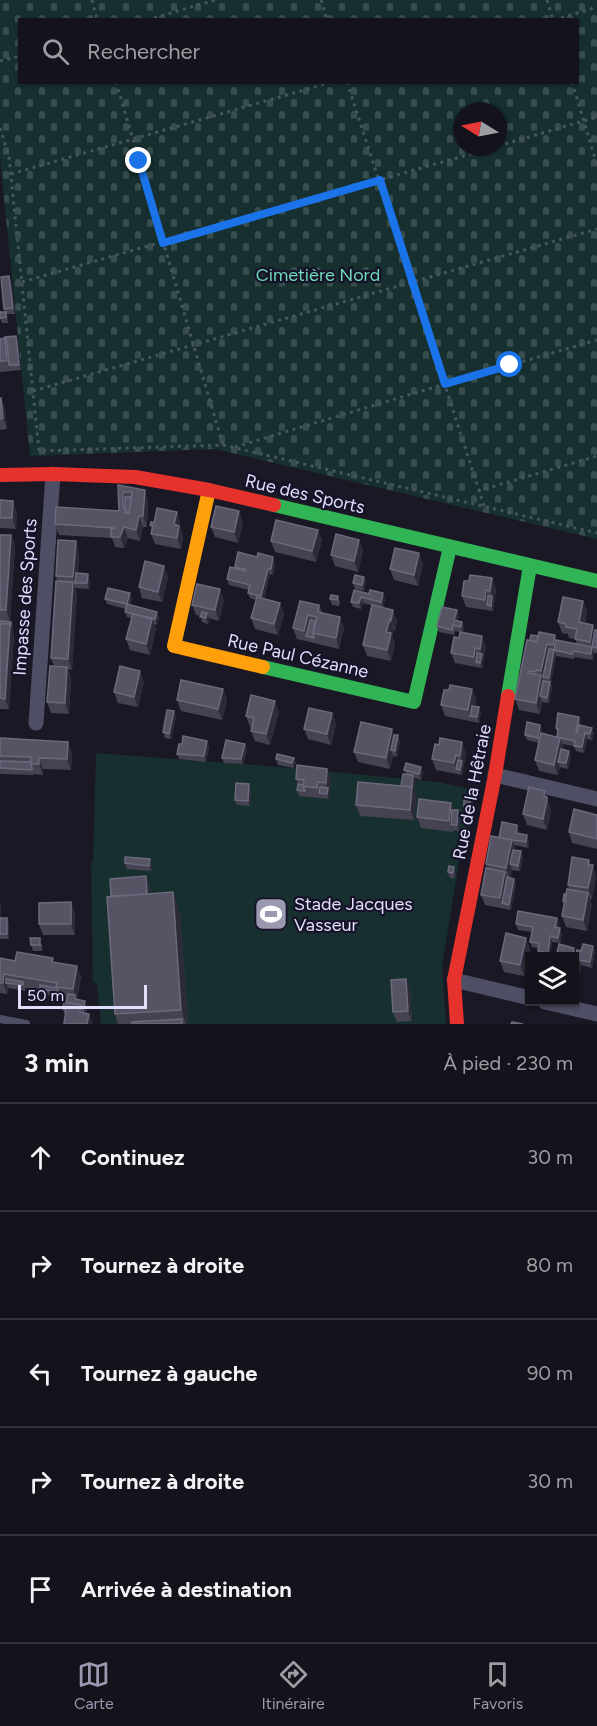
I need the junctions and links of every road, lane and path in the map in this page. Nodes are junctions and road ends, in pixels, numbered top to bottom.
1 (92, 0) edge
2 (215, 0) edge
3 (321, 0) edge
4 (548, 0) edge
5 (597, 7) edge
6 (96, 18) edge
7 (154, 18) edge
8 (326, 18) edge
9 (553, 18) edge
10 (561, 18) edge
11 (18, 56) edge
12 (0, 61) edge
13 (117, 84) edge
14 (325, 84) edge
15 (348, 84) edge
16 (573, 84) edge
17 (597, 117) edge
18 (584, 121) junction
19 (0, 128) edge
20 (133, 140) junction
21 (507, 144) edge
22 (464, 156) edge
23 (597, 165) edge
24 (11, 174) junction
25 (380, 180) junction
26 (597, 229) edge
27 (163, 243) junction
28 (22, 282) junction
29 (413, 283) junction
30 (597, 340) edge
31 (194, 346) junction
32 (445, 384) junction
33 (33, 391) junction
34 (223, 445) junction
35 (234, 448) junction
36 (597, 456) edge
37 (54, 474) junction
38 (0, 475) edge
39 (209, 490) junction
40 (478, 491) junction
41 (484, 506) junction
42 (597, 533) edge
43 (450, 547) junction
44 (530, 566) junction
45 (597, 581) edge
46 (36, 723) dead end
47 (495, 775) junction
48 (597, 799) edge
49 (454, 980) junction
50 (525, 997) edge
51 (562, 1006) edge
52 (597, 1014) edge
53 (0, 1019) edge
54 (26, 1024) edge
55 (457, 1024) edge

1 - 6 path
2 - 7 path
3 - 8 path
4 - 9 path
5 - 10 path
11 - 12 path
13 - 20 path
14 - 20 path
15 - 25 path
16 - 18 path
17 - 18 path
18 - 21 path
18 - 23 path
19 - 24 path
20 - 24 path
20 - 27 path
22 - 25 path
24 - 28 path
25 - 27 path
25 - 29 path
26 - 29 path
27 - 28 path
27 - 31 path
28 - 33 path
29 - 31 path
29 - 32 path
30 - 32 path
31 - 33 path
31 - 34 path
32 - 35 path
32 - 40 path
33 - 34 path
34 - 35 path
35 - 41 path
36 - 40 path
37 - 38 street, Rue des Sports
37 - 39 street, Rue des Sports
37 - 46 street, Impasse des Sports
39 - 43 street, Rue des Sports
39 - 43 street, Rue Paul Cézanne
40 - 41 path
41 - 42 path
43 - 44 street, Rue des Sports
44 - 45 street, Rue des Sports
44 - 47 street, Rue de la Hêtraie
47 - 48 street
47 - 49 street, Rue de la Hêtraie
49 - 50 street
49 - 55 street, Rue de la Hêtraie
51 - 52 street
53 - 54 lane

